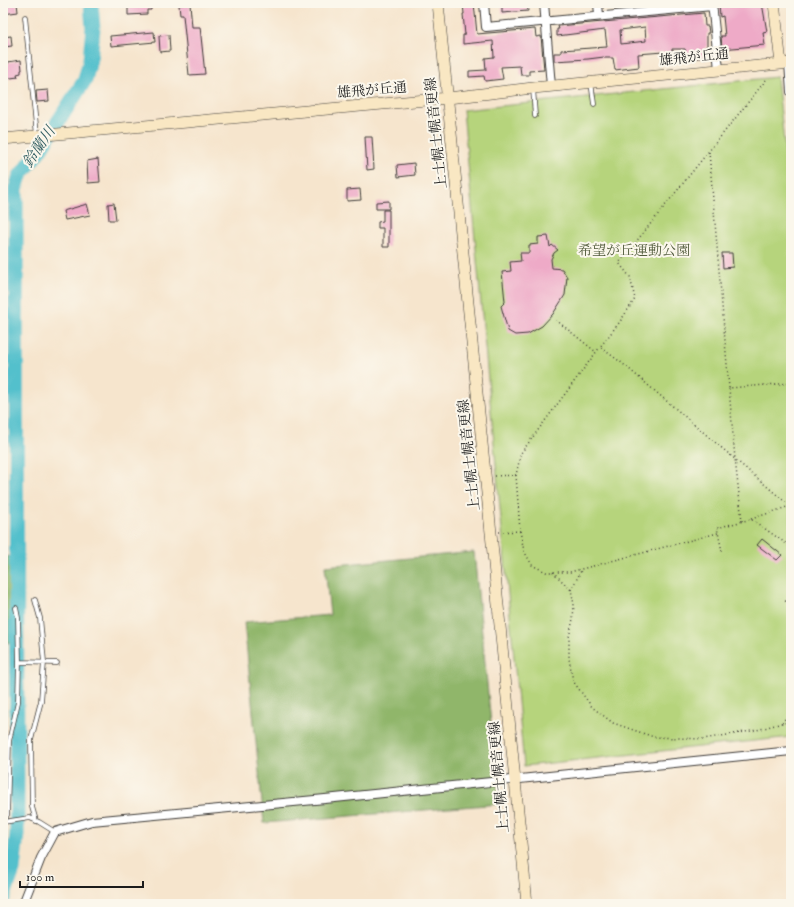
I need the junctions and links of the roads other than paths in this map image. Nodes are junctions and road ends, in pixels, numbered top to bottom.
1 (438, 3) edge
2 (484, 3) edge
3 (544, 3) edge
4 (598, 3) edge
5 (774, 3) edge
6 (712, 4) edge
7 (656, 7) edge
8 (599, 16) junction
9 (25, 18) dead end
10 (545, 22) junction
11 (787, 63) edge
12 (719, 69) junction
13 (591, 82) junction
14 (551, 86) junction
15 (533, 88) junction
16 (791, 92) edge
17 (448, 98) junction
18 (594, 104) dead end
19 (536, 116) dead end
20 (37, 135) junction
21 (3, 140) edge
22 (35, 600) dead end
23 (16, 608) dead end
24 (19, 662) junction
25 (44, 662) junction
26 (57, 663) dead end
27 (791, 751) edge
28 (514, 779) junction
29 (3, 820) edge
30 (36, 821) junction
31 (54, 832) junction
32 (22, 904) edge
33 (526, 904) edge

1 - 17 main road, 上士幌士幌音更線
2 - 10 street
3 - 10 street
4 - 8 street
5 - 11 main road
6 - 7 street
6 - 12 street
7 - 8 street
8 - 10 street
9 - 20 lane
10 - 14 street
11 - 12 main road, 雄飛が丘通
11 - 16 street
12 - 13 main road, 雄飛が丘通
13 - 14 main road, 雄飛が丘通
13 - 18 lane
14 - 15 main road, 雄飛が丘通
15 - 17 main road, 雄飛が丘通
15 - 19 lane
17 - 20 main road, 雄飛が丘通
17 - 28 main road, 上士幌士幌音更線
20 - 21 main road, 雄飛が丘通
22 - 25 lane
23 - 24 lane
24 - 25 lane
24 - 29 lane
25 - 26 lane
25 - 30 lane
27 - 28 street
28 - 31 street
28 - 33 main road, 上士幌士幌音更線
29 - 30 lane
30 - 31 lane
31 - 32 street

